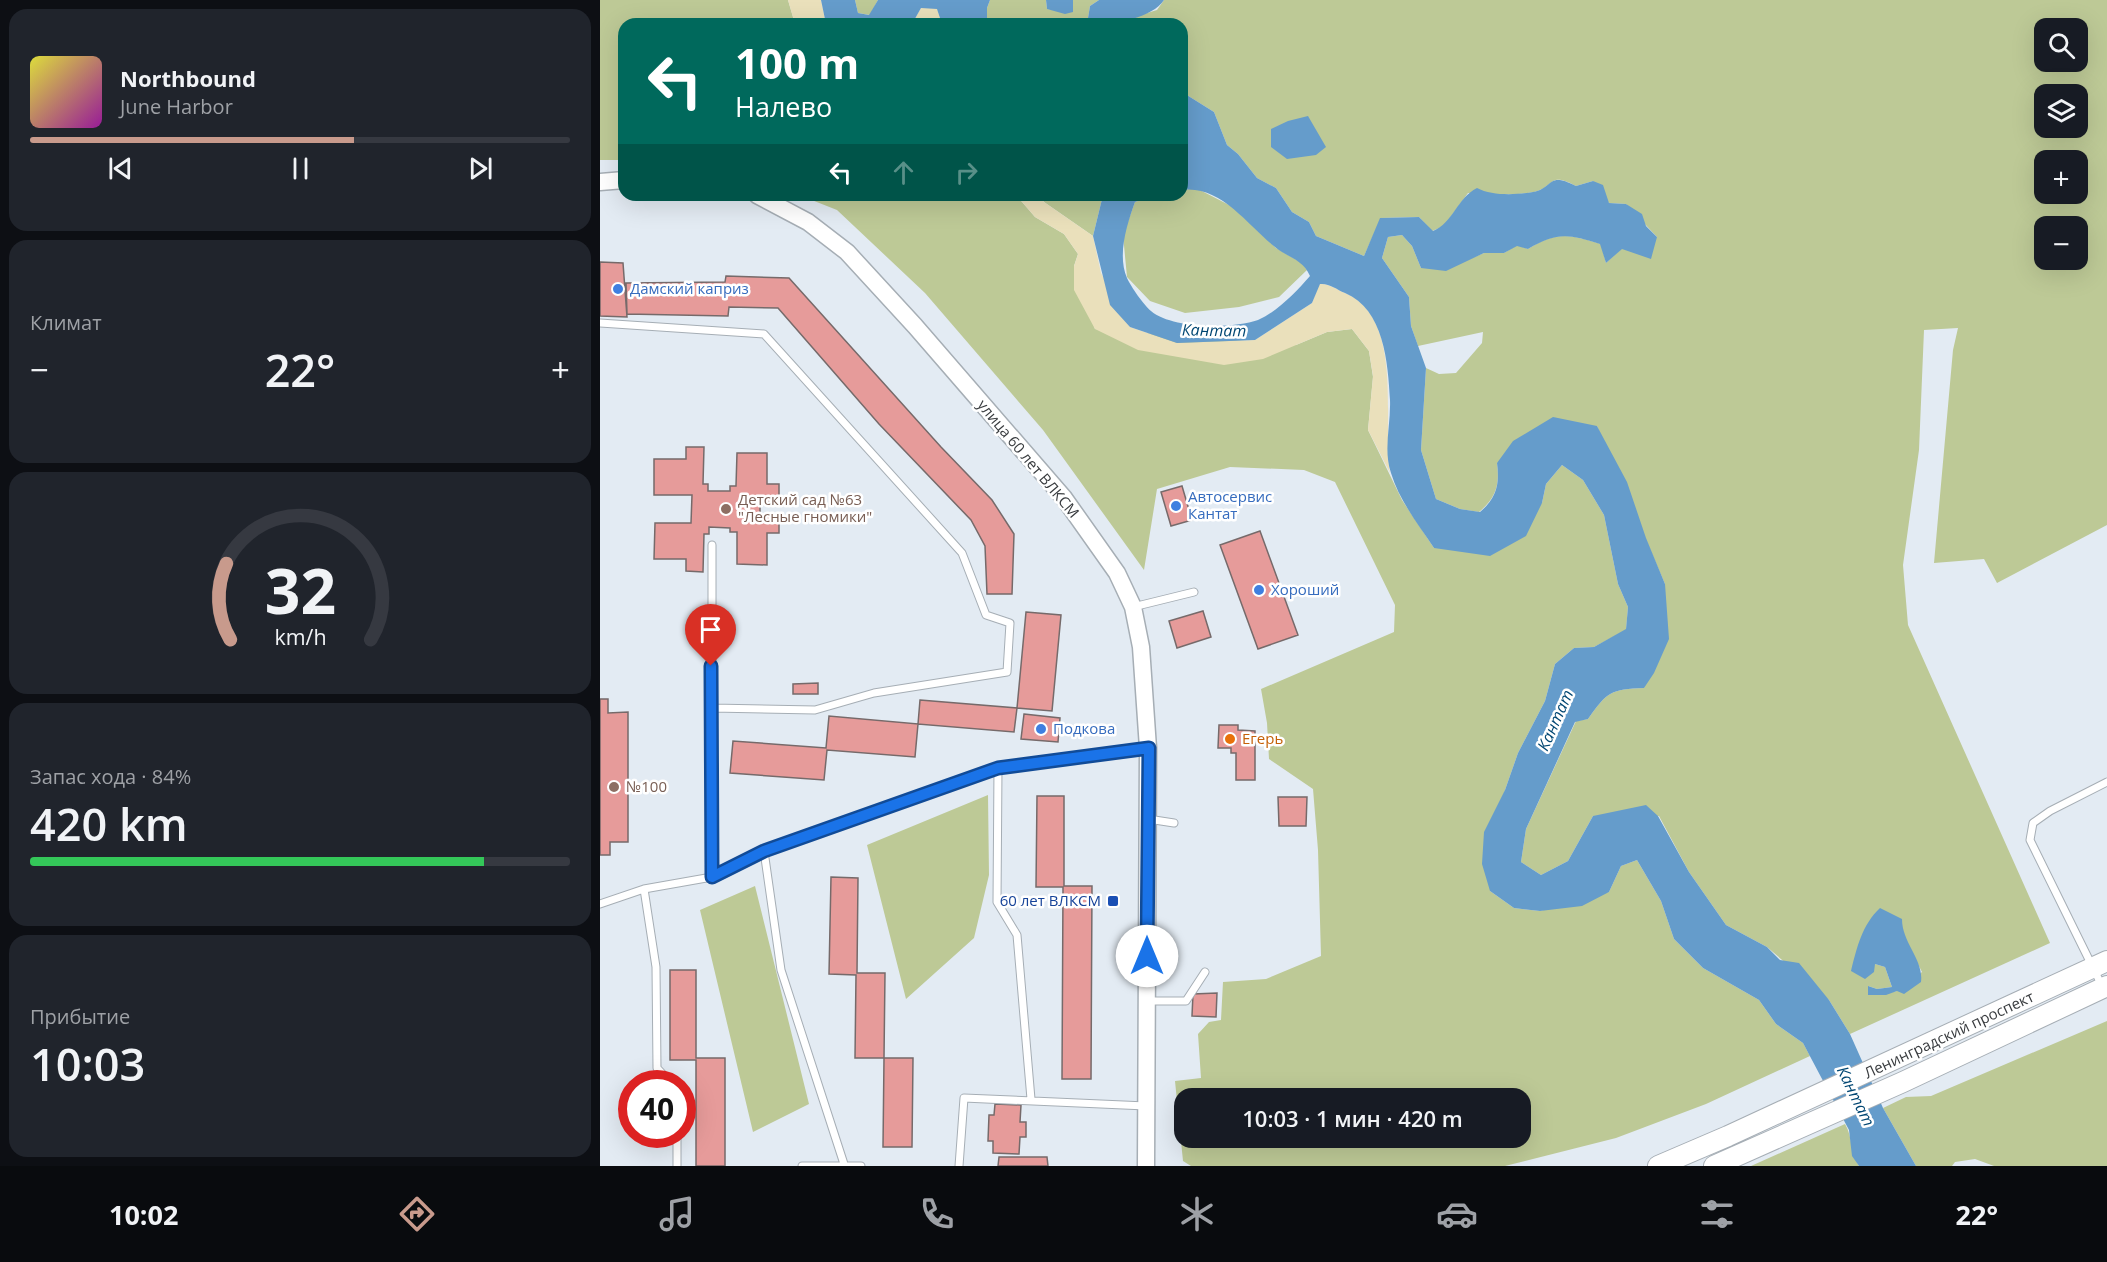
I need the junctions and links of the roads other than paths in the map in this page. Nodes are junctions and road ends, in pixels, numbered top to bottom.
1 (618, 180) edge
2 (600, 182) edge
3 (768, 201) edge
4 (600, 323) edge
5 (712, 545) dead end
6 (1194, 592) dead end
7 (1132, 607) junction
8 (712, 708) junction
9 (1149, 748) junction
10 (998, 768) junction
11 (2107, 782) edge
12 (1148, 819) junction
13 (1174, 823) dead end
14 (764, 851) junction
15 (712, 877) junction
16 (645, 889) junction
17 (600, 904) edge
18 (2100, 964) edge
19 (1205, 972) dead end
20 (2105, 987) edge
21 (1147, 1001) junction
22 (659, 1070) edge
23 (1031, 1100) junction
24 (1146, 1106) junction
25 (677, 1148) edge
26 (844, 1164) junction
27 (677, 1166) edge
28 (802, 1166) edge
29 (861, 1166) edge
30 (959, 1166) edge
31 (1146, 1166) edge
32 (1658, 1166) edge
33 (1714, 1166) edge

1 - 2 street
3 - 7 street, улица 60 лет ВЛКСМ
4 - 8 lane
5 - 8 lane
6 - 7 lane
7 - 9 street, улица 60 лет ВЛКСМ
8 - 15 lane
9 - 10 lane
9 - 12 street, улица 60 лет ВЛКСМ
10 - 14 lane
10 - 23 lane
11 - 18 lane
12 - 13 lane
12 - 21 street, улица 60 лет ВЛКСМ
14 - 15 lane
14 - 26 lane
15 - 16 lane
16 - 17 lane
16 - 22 lane
18 - 20 lane
18 - 32 main road, Ленинградский проспект
19 - 21 lane
20 - 33 main road, Ленинградский проспект
21 - 24 street, улица 60 лет ВЛКСМ
23 - 24 lane
23 - 30 lane
24 - 31 street, улица 60 лет ВЛКСМ
25 - 27 lane
26 - 28 lane
26 - 29 lane

